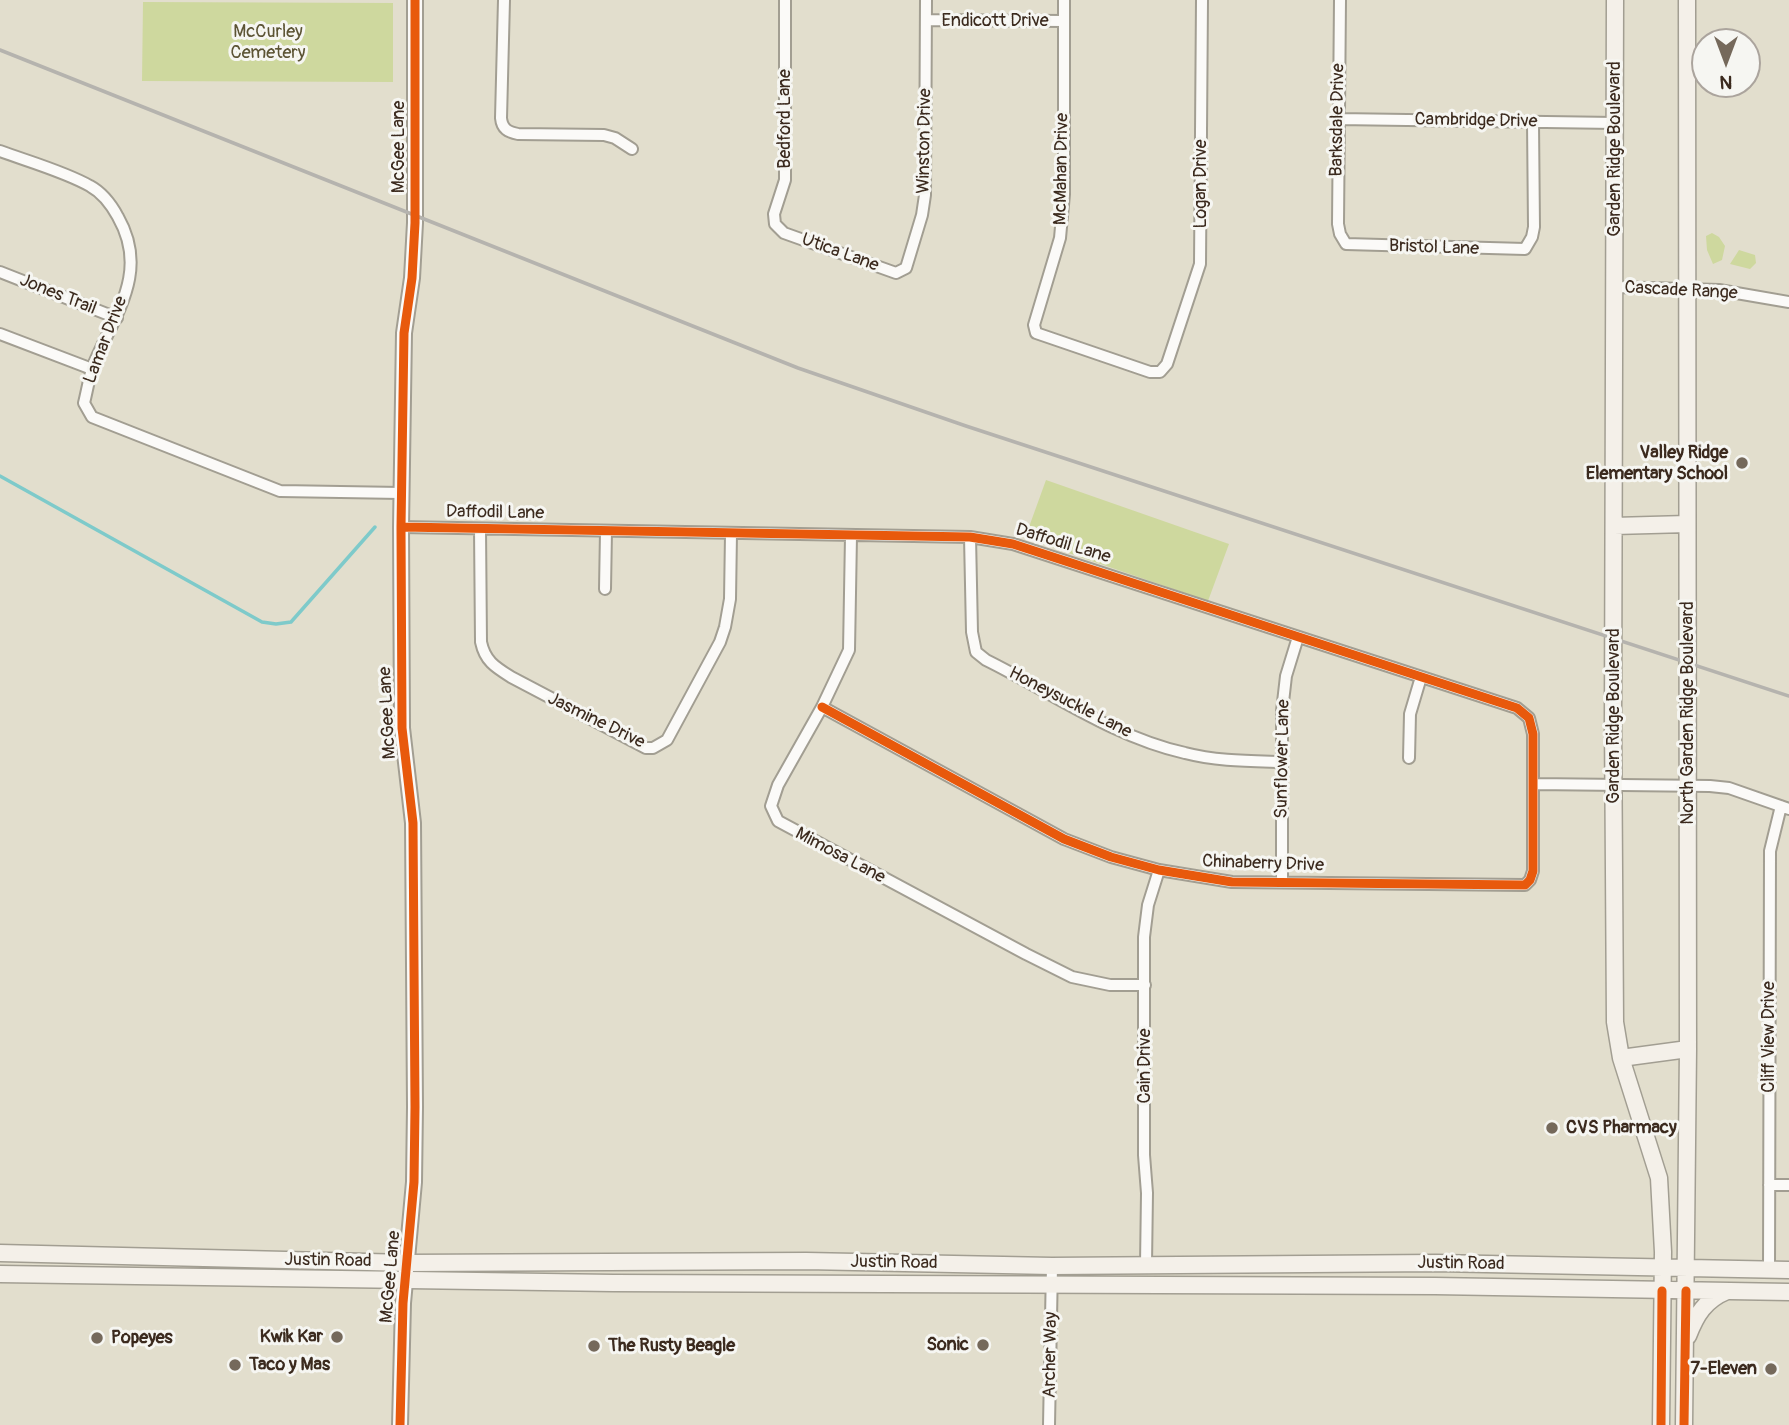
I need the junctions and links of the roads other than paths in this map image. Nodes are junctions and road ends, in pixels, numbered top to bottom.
1 (415, 0) edge
2 (504, 0) edge
3 (786, 0) edge
4 (926, 0) edge
5 (1064, 0) edge
6 (1202, 0) edge
7 (1340, 0) edge
8 (1615, 0) edge
9 (1687, 0) edge
10 (926, 20) junction
11 (1064, 21) junction
12 (1338, 119) junction
13 (1533, 123) junction
14 (1615, 123) junction
15 (632, 149) dead end
16 (0, 151) edge
17 (784, 233) joint
18 (1342, 239) joint
19 (0, 272) edge
20 (896, 272) joint
21 (1614, 287) junction
22 (1687, 288) junction
23 (1789, 302) edge
24 (117, 318) junction
25 (1035, 333) joint
26 (0, 334) edge
27 (92, 369) junction
28 (401, 493) junction
29 (1687, 524) junction
30 (1614, 526) junction
31 (401, 527) junction
32 (480, 529) junction
33 (606, 531) junction
34 (731, 534) junction
35 (851, 536) junction
36 (970, 537) junction
37 (605, 589) dead end
38 (1298, 637) junction
39 (1421, 677) junction
40 (822, 708) junction
41 (1409, 758) dead end
42 (1281, 762) junction
43 (1534, 784) junction
44 (1614, 786) junction
45 (1688, 786) junction
46 (1785, 807) edge
47 (1159, 870) junction
48 (1530, 880) joint
49 (1282, 882) junction
50 (1145, 985) junction
51 (1688, 1049) junction
52 (1621, 1058) junction
53 (1769, 1185) junction
54 (1789, 1185) edge
55 (0, 1252) edge
56 (710, 1261) junction
57 (408, 1263) junction
58 (1237, 1263) junction
59 (1146, 1264) junction
60 (1432, 1264) junction
61 (1052, 1266) junction
62 (1662, 1268) junction
63 (1686, 1268) junction
64 (1769, 1270) junction
65 (1789, 1270) edge
66 (0, 1274) edge
67 (406, 1281) junction
68 (709, 1284) junction
69 (1053, 1286) junction
70 (1238, 1286) junction
71 (1435, 1286) junction
72 (1662, 1291) junction
73 (1686, 1291) junction
74 (1727, 1291) junction
75 (1789, 1292) edge
76 (1685, 1352) junction
77 (400, 1425) edge
78 (1049, 1425) edge
79 (1661, 1425) edge
80 (1684, 1425) edge

1 - 28 street, McGee Lane
2 - 15 street
3 - 17 street, Bedford Lane
4 - 10 street, Winston Drive
5 - 11 street, McMahan Drive
6 - 25 street, Logan Drive
7 - 12 street, Barksdale Drive
8 - 14 main road, Garden Ridge Boulevard
9 - 22 main road, North Garden Ridge Boulevard
10 - 11 street, Endicott Drive
10 - 20 street, Winston Drive
11 - 25 street, McMahan Drive
12 - 13 street, Cambridge Drive
12 - 18 street, Barksdale Drive
13 - 14 street, Cambridge Drive
13 - 18 street, Bristol Lane
14 - 21 main road, Garden Ridge Boulevard
16 - 24 street, Lamar Drive
17 - 20 street, Utica Lane
19 - 24 street, Jones Trail
21 - 22 street, Cascade Range
21 - 30 main road, Garden Ridge Boulevard
22 - 23 street, Cascade Range
22 - 29 main road, North Garden Ridge Boulevard
24 - 27 street, Lamar Drive
26 - 27 street
27 - 28 street, Lamar Drive
28 - 31 street, McGee Lane
29 - 30 main road
29 - 45 main road, North Garden Ridge Boulevard
30 - 44 main road, Garden Ridge Boulevard
31 - 32 street, Daffodil Lane
31 - 57 street, McGee Lane
32 - 33 street, Daffodil Lane
32 - 34 street, Jasmine Drive
33 - 34 street, Daffodil Lane
33 - 37 street
34 - 35 street, Daffodil Lane
35 - 36 street, Daffodil Lane
35 - 40 street, Mimosa Lane
36 - 38 street, Daffodil Lane
36 - 42 street, Honeysuckle Lane
38 - 39 street, Daffodil Lane
38 - 42 street, Sunflower Lane
39 - 41 street
39 - 43 street, Daffodil Lane
40 - 47 street, Chinaberry Drive
40 - 50 street, Mimosa Lane
42 - 49 street, Sunflower Lane
43 - 44 street
43 - 48 street, Daffodil Lane
44 - 45 street
44 - 52 main road, Garden Ridge Boulevard
45 - 46 street
45 - 51 main road, North Garden Ridge Boulevard
46 - 53 street, Cliff View Drive
47 - 49 street, Chinaberry Drive
47 - 50 street, Cain Drive
48 - 49 street, Chinaberry Drive
50 - 59 street, Cain Drive
51 - 52 main road
51 - 63 main road, North Garden Ridge Boulevard
52 - 62 main road, Garden Ridge Boulevard
53 - 54 street
53 - 64 street, Cliff View Drive
55 - 57 main road, Justin Road
56 - 57 main road, Justin Road
56 - 61 main road, Justin Road
56 - 68 main road
57 - 67 street, McGee Lane
58 - 59 main road, Justin Road
58 - 60 main road, Justin Road
58 - 70 main road
59 - 61 main road, Justin Road
60 - 62 main road, Justin Road
60 - 71 main road
61 - 69 street, Archer Way
62 - 63 main road, Justin Road
62 - 72 main road, Garden Ridge Boulevard
63 - 64 main road, Justin Road
63 - 73 main road, North Garden Ridge Boulevard
64 - 65 main road, Justin Road
66 - 67 main road, Justin Road
67 - 68 main road, Justin Road
67 - 77 street, McGee Lane
68 - 69 main road, Justin Road
69 - 70 main road, Justin Road
69 - 78 street, Archer Way
70 - 71 main road, Justin Road
71 - 72 main road, Justin Road
72 - 73 main road, Justin Road
72 - 79 main road, Garden Ridge Boulevard
73 - 74 main road, Justin Road
73 - 76 main road, North Garden Ridge Boulevard
74 - 75 main road, Justin Road
74 - 76 main road
76 - 80 main road, North Garden Ridge Boulevard

